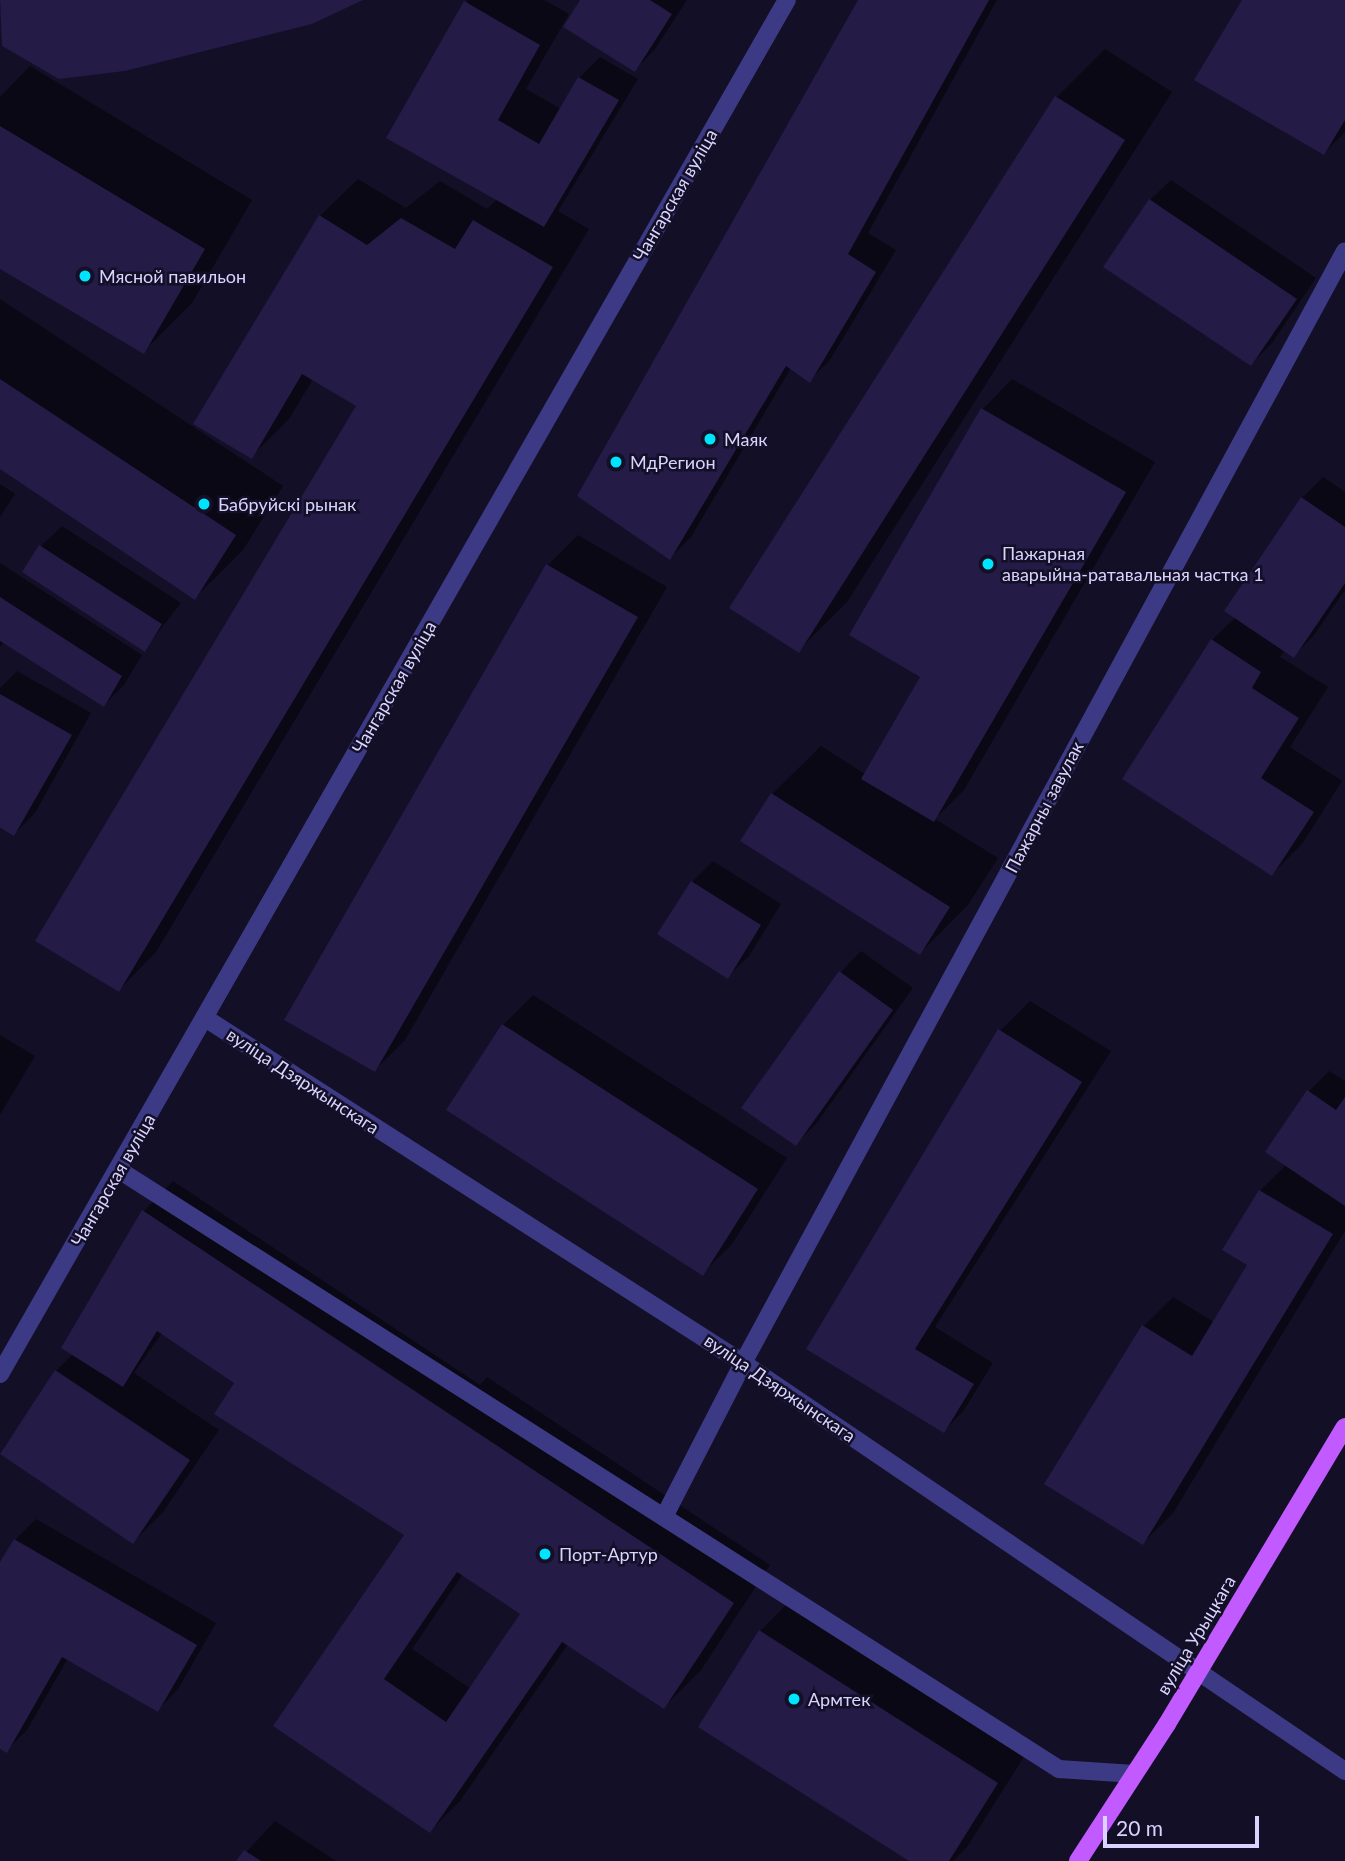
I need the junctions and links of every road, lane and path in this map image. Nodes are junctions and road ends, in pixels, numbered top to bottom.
1 (787, 0) edge
2 (1345, 250) edge
3 (205, 1018) junction
4 (119, 1170) junction
5 (744, 1363) junction
6 (2, 1367) edge
7 (1345, 1427) edge
8 (664, 1517) junction
9 (1198, 1672) junction
10 (1345, 1771) edge
11 (1134, 1774) junction
12 (1078, 1861) edge

1 - 3 street, Чангарская вуліца
2 - 5 street, Пажарны завулак
3 - 4 street, Чангарская вуліца
3 - 5 street, вуліца Дзяржынскага
4 - 6 street, Чангарская вуліца
4 - 8 street
5 - 8 street, Пажарны завулак
5 - 9 street, вуліца Дзяржынскага
7 - 9 main road, вуліца Урыцкага
8 - 11 street
9 - 10 street, вуліца Дзяржынскага
9 - 11 main road, вуліца Урыцкага
11 - 12 main road, вуліца Урыцкага

